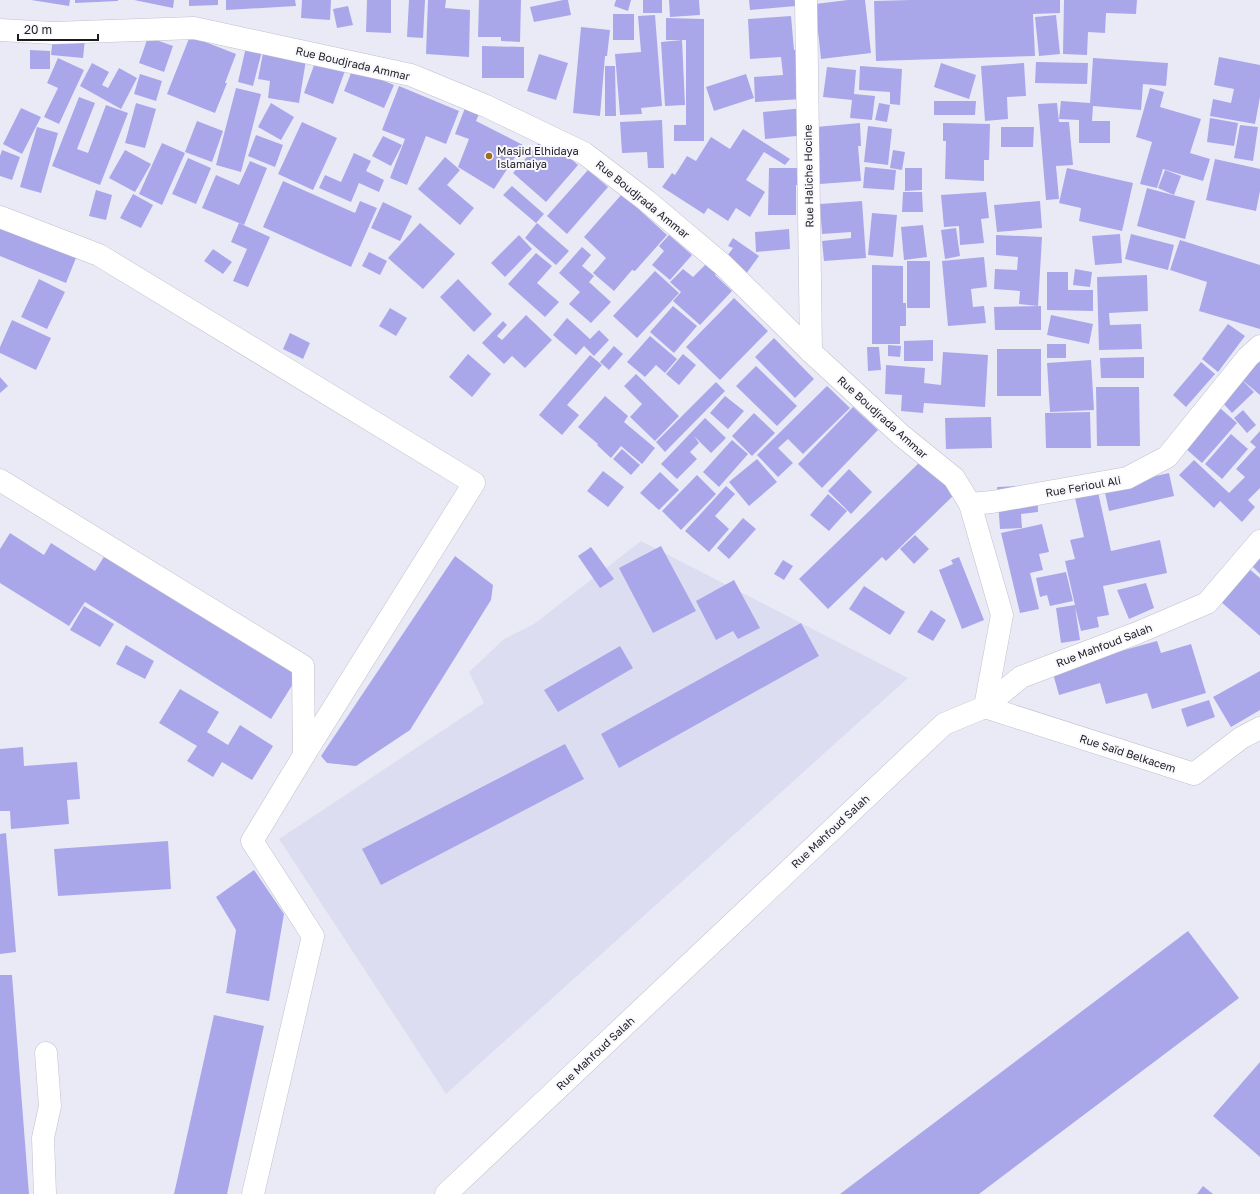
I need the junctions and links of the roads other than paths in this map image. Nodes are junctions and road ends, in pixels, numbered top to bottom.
1 (806, 0) edge
2 (0, 30) edge
3 (0, 217) edge
4 (1260, 346) edge
5 (811, 352) junction
6 (0, 480) edge
7 (970, 504) junction
8 (1260, 541) edge
9 (985, 707) junction
10 (1260, 728) edge
11 (304, 755) junction
12 (46, 1053) dead end
13 (45, 1194) edge
14 (253, 1194) edge
15 (446, 1194) edge

1 - 5 street, Rue Haliche Hocine
2 - 5 street, Rue Boudjrada Ammar
3 - 11 street
4 - 7 street, Rue Ferioul Ali
5 - 7 street, Rue Boudjrada Ammar
6 - 11 street
7 - 9 street, Rue Boudjrada Ammar
8 - 9 street, Rue Mahfoud Salah
9 - 10 street, Rue Saïd Belkacem
9 - 15 street, Rue Mahfoud Salah
11 - 14 street
12 - 13 street

